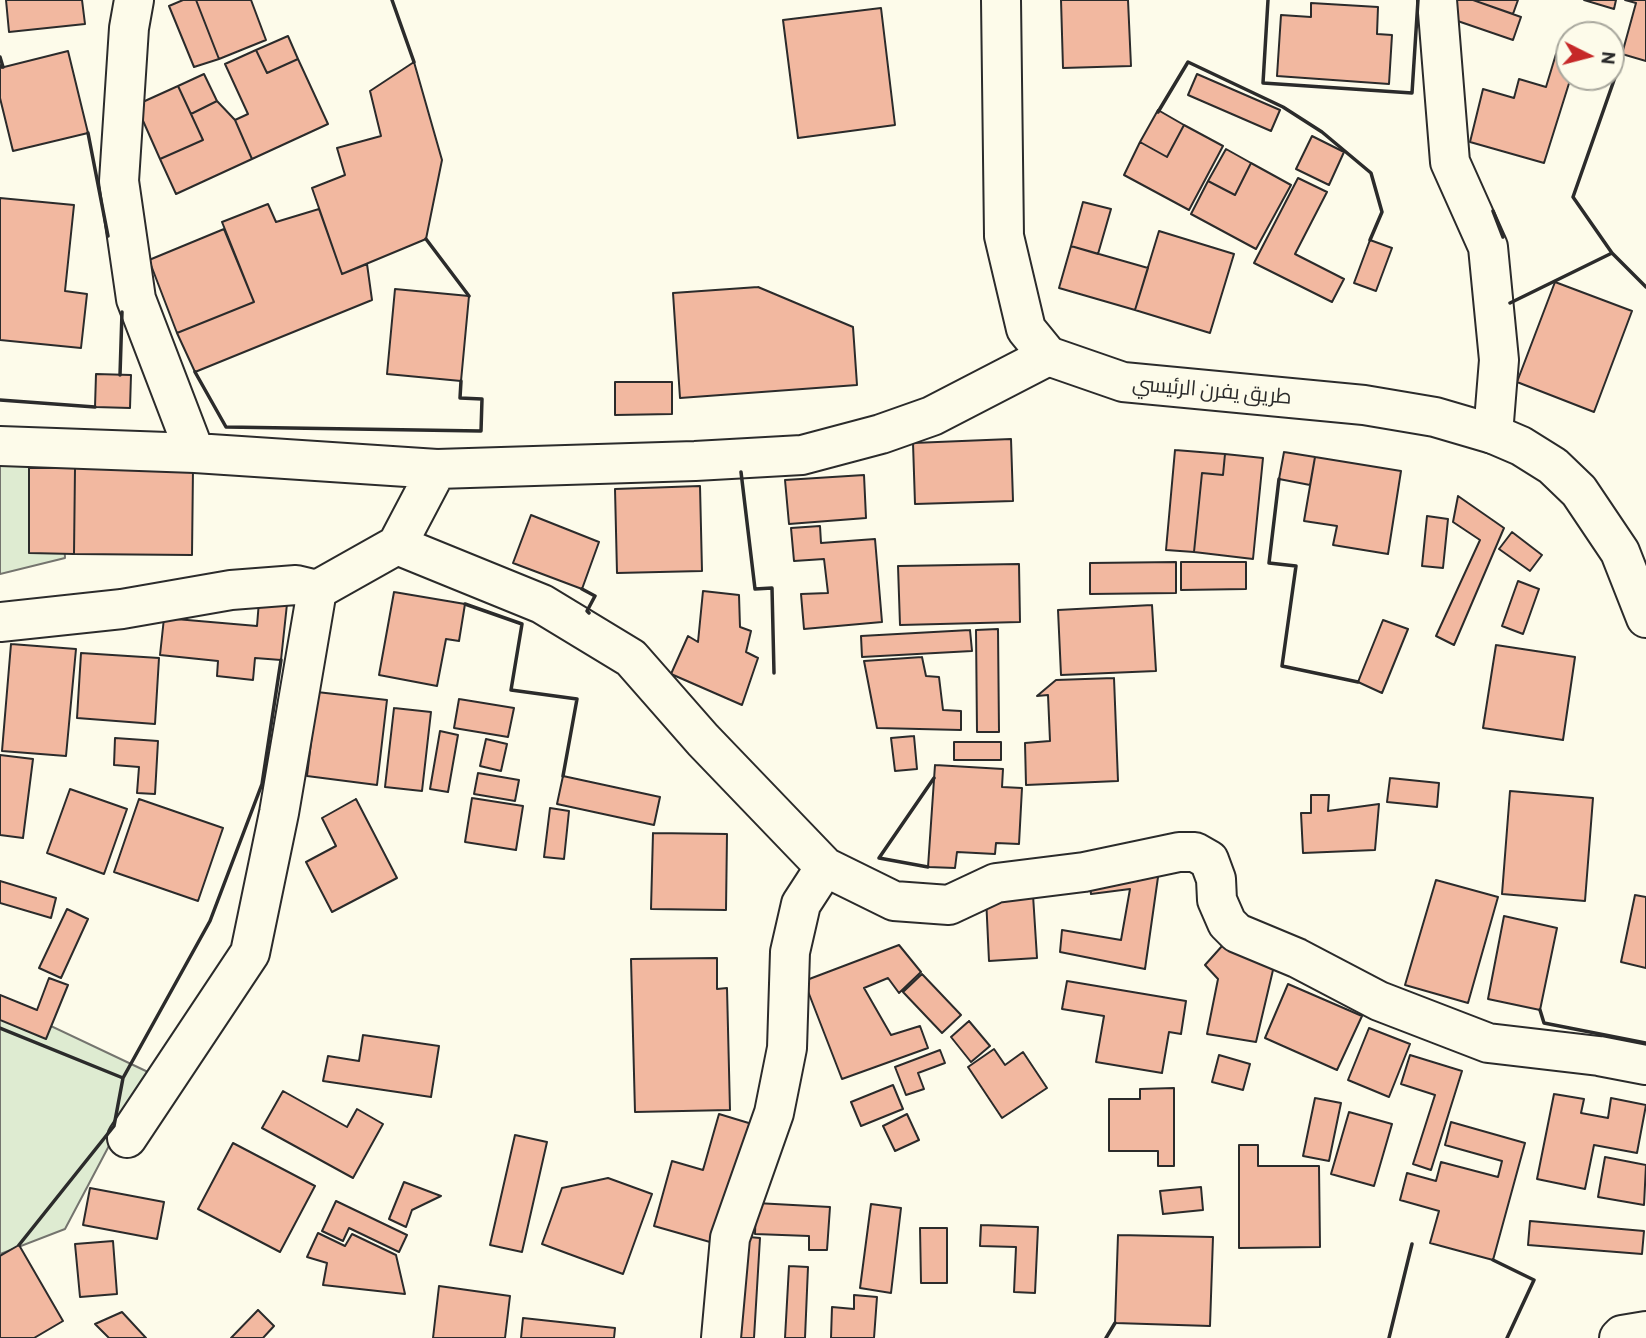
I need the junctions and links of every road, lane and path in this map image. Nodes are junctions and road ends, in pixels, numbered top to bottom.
1 (134, 0) edge
2 (1000, 0) edge
3 (1437, 0) edge
4 (1048, 356) junction
5 (1493, 434) junction
6 (0, 446) edge
7 (195, 453) junction
8 (437, 469) junction
9 (397, 545) junction
10 (317, 590) junction
11 (1646, 618) edge
12 (0, 622) edge
13 (825, 867) junction
14 (1646, 1065) edge
15 (127, 1138) dead end
16 (1646, 1331) edge
17 (721, 1338) edge
18 (1619, 1338) edge

1 - 7 street
2 - 4 street
3 - 5 street
4 - 5 street, طريق يفرن الرئيسي
4 - 8 street
5 - 11 street, طريق يفرن الرئيسي
6 - 7 street
7 - 8 street
8 - 9 street
9 - 10 street
9 - 13 street
10 - 12 street
10 - 15 street
13 - 14 street
13 - 17 street
16 - 18 street

